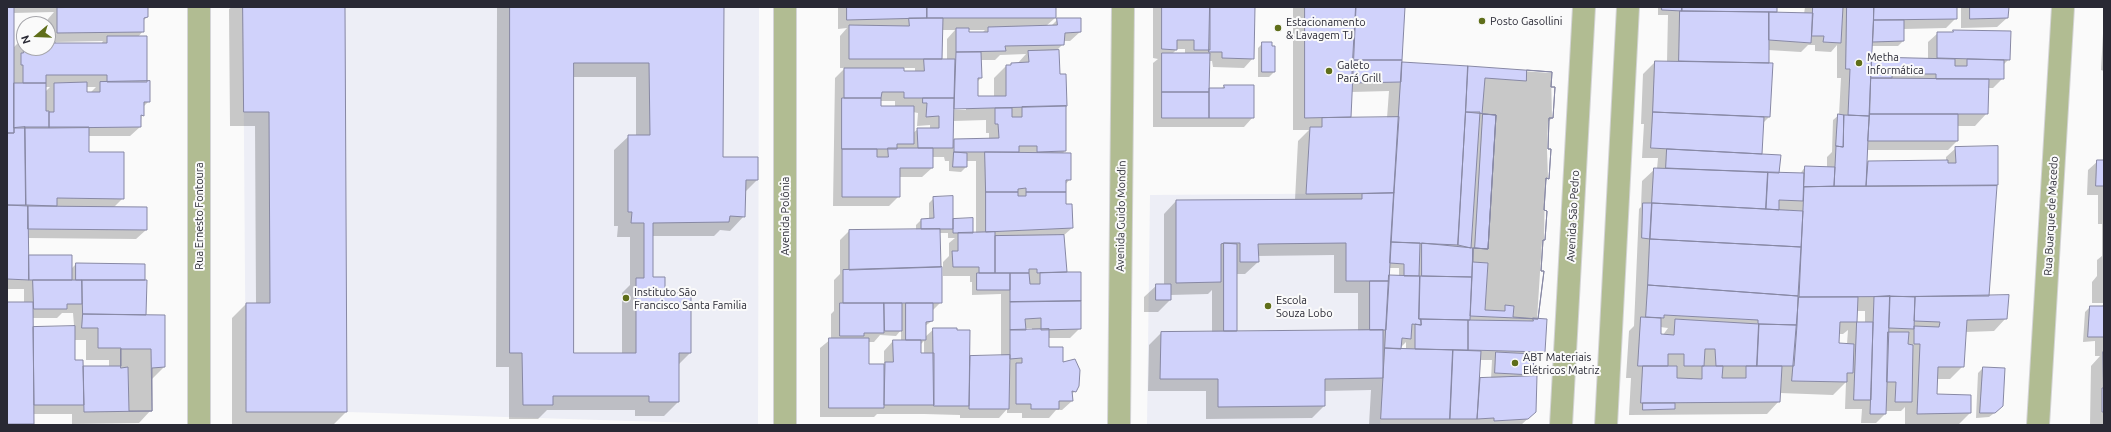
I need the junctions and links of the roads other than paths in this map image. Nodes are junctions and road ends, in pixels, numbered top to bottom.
1 (199, 7) edge
2 (785, 7) edge
3 (1122, 7) edge
4 (1584, 7) edge
5 (1628, 7) edge
6 (2063, 7) edge
7 (199, 425) edge
8 (785, 425) edge
9 (1119, 425) edge
10 (1561, 425) edge
11 (1606, 425) edge
12 (2038, 425) edge

1 - 7 street, Rua Ernesto Fontoura
2 - 8 street, Avenida Polônia
3 - 9 street, Avenida Guido Mondin
4 - 10 street, Avenida São Pedro
5 - 11 street
6 - 12 street, Rua Buarque de Macedo

